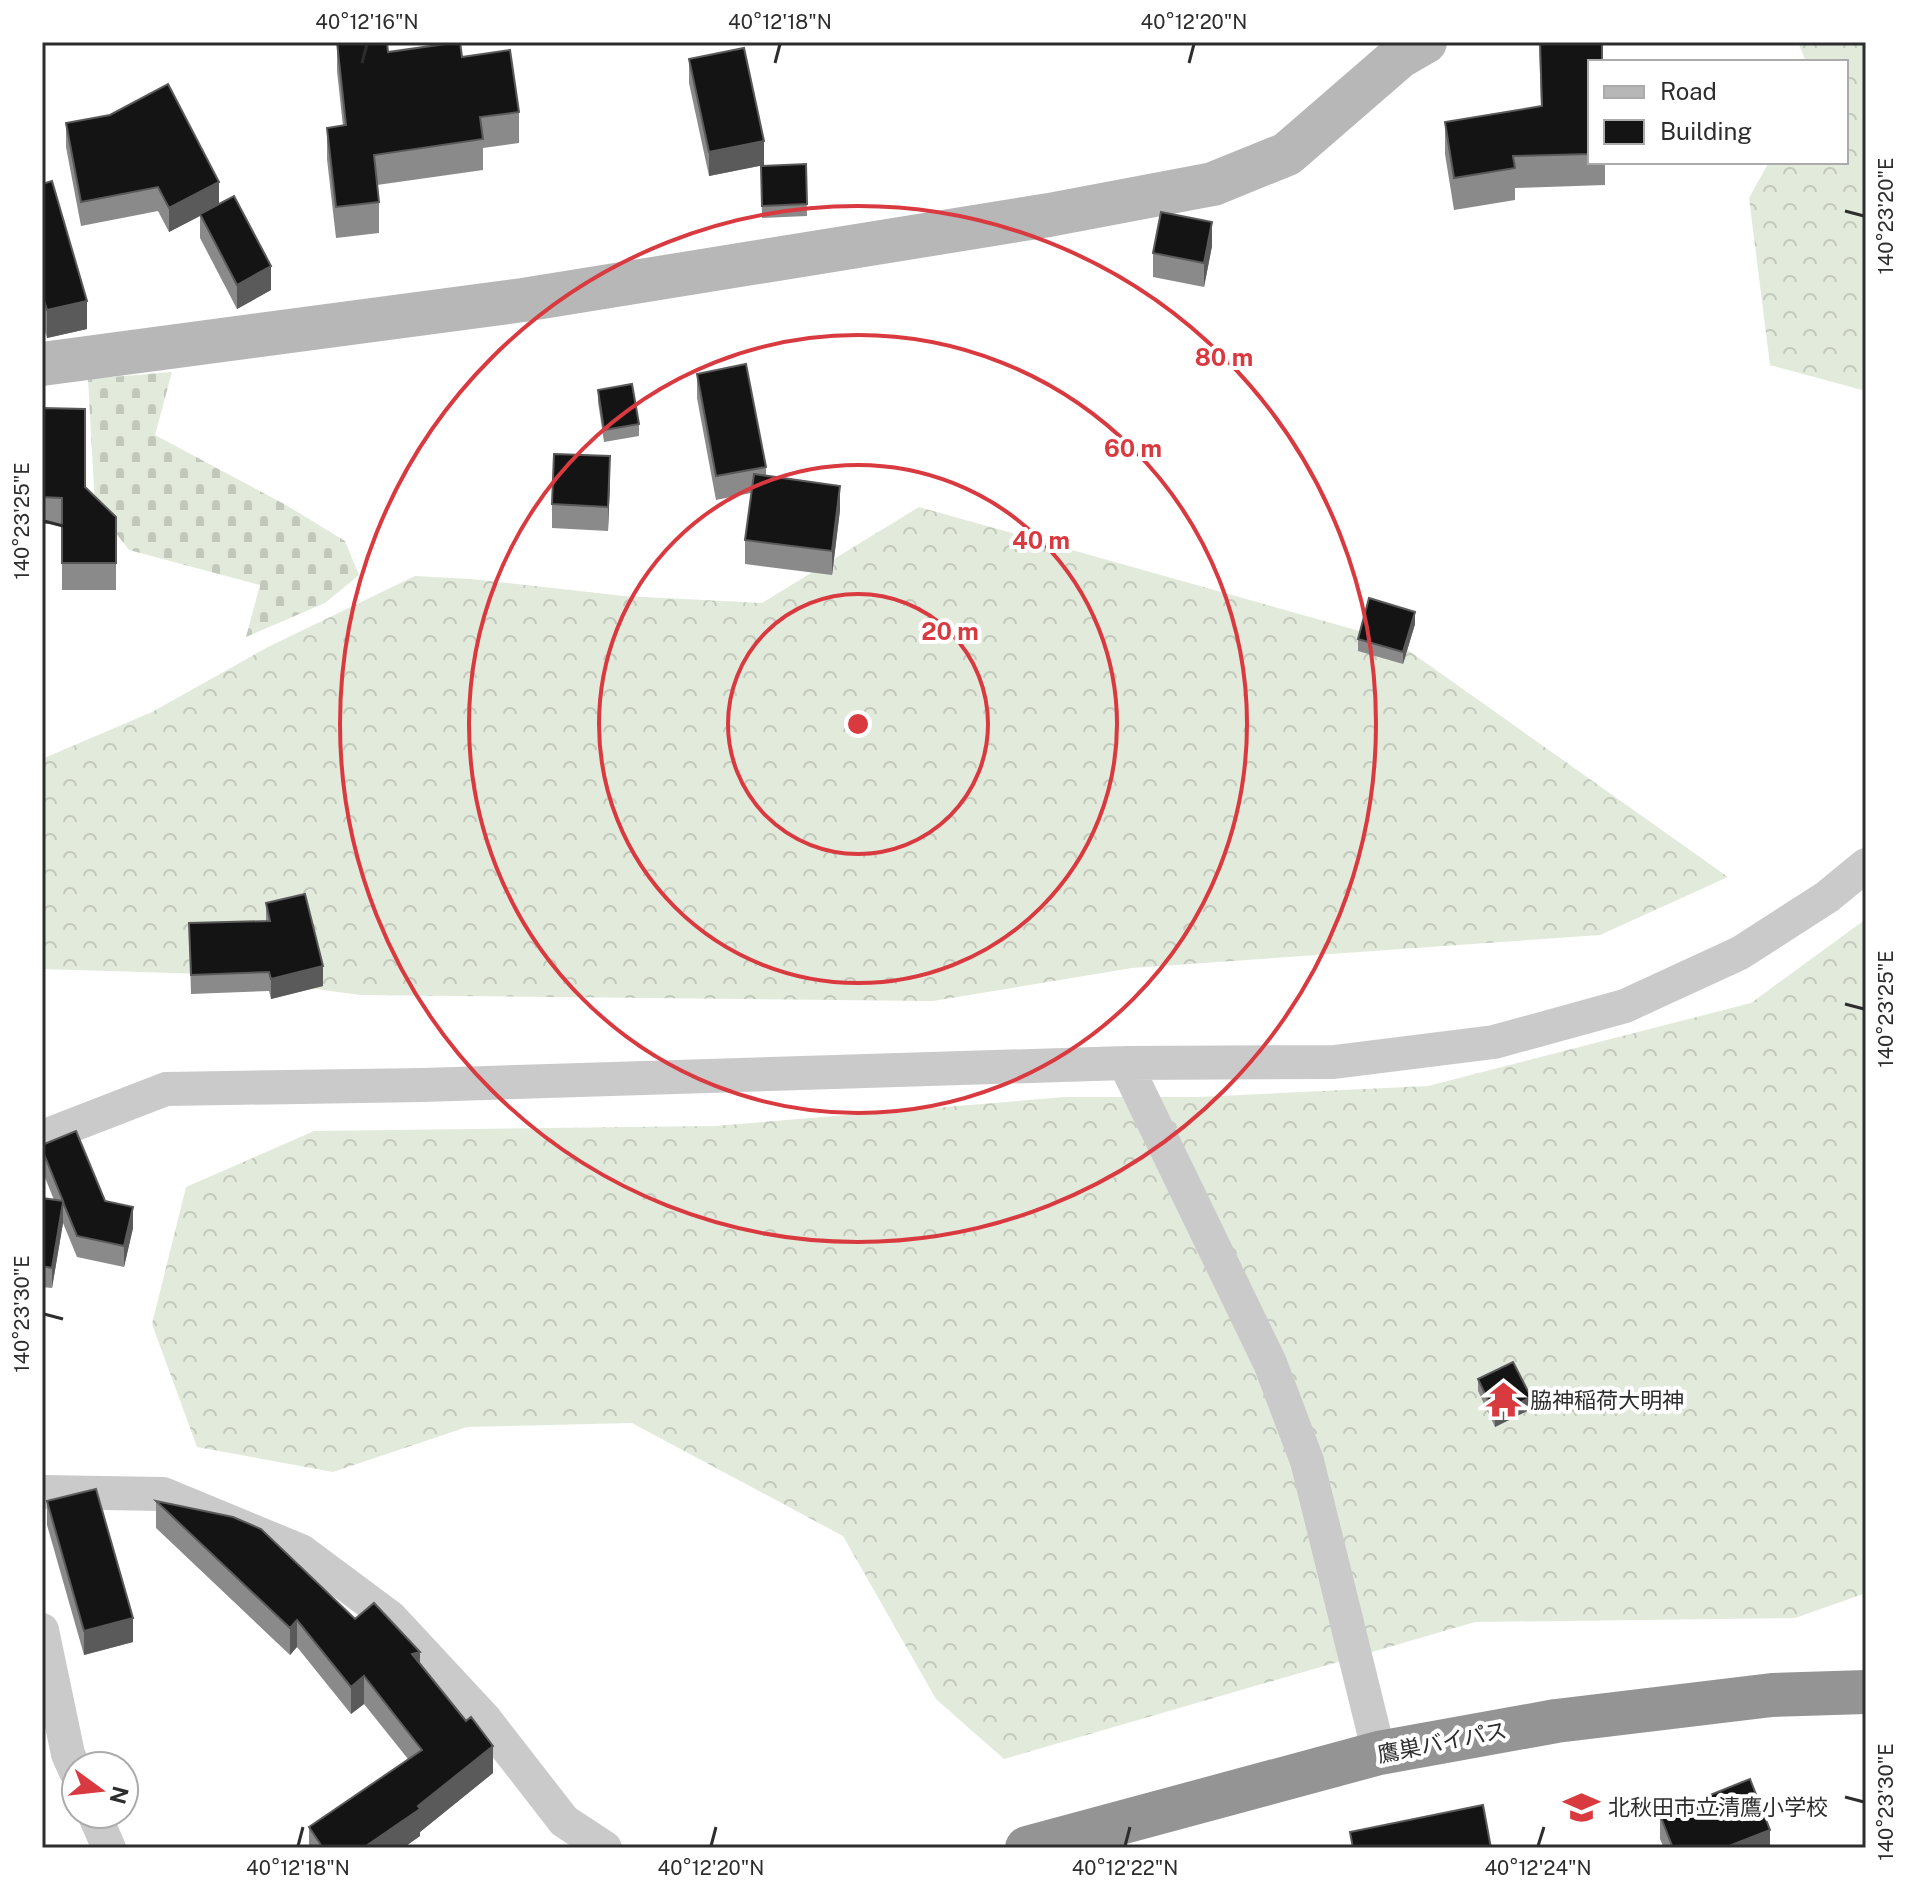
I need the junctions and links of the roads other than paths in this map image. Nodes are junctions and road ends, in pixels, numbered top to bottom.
1 (1425, 42) edge
2 (42, 364) edge
3 (1866, 865) edge
4 (1125, 1063) junction
5 (42, 1137) edge
6 (42, 1492) edge
7 (42, 1630) edge
8 (1866, 1692) edge
9 (67, 1750) edge
10 (1379, 1753) junction
11 (605, 1848) edge
12 (1027, 1848) edge

1 - 2 street
3 - 4 street
4 - 5 street
4 - 10 street
6 - 11 street
7 - 9 street
8 - 10 highway, 鷹巣バイパス
10 - 12 highway, 鷹巣バイパス

